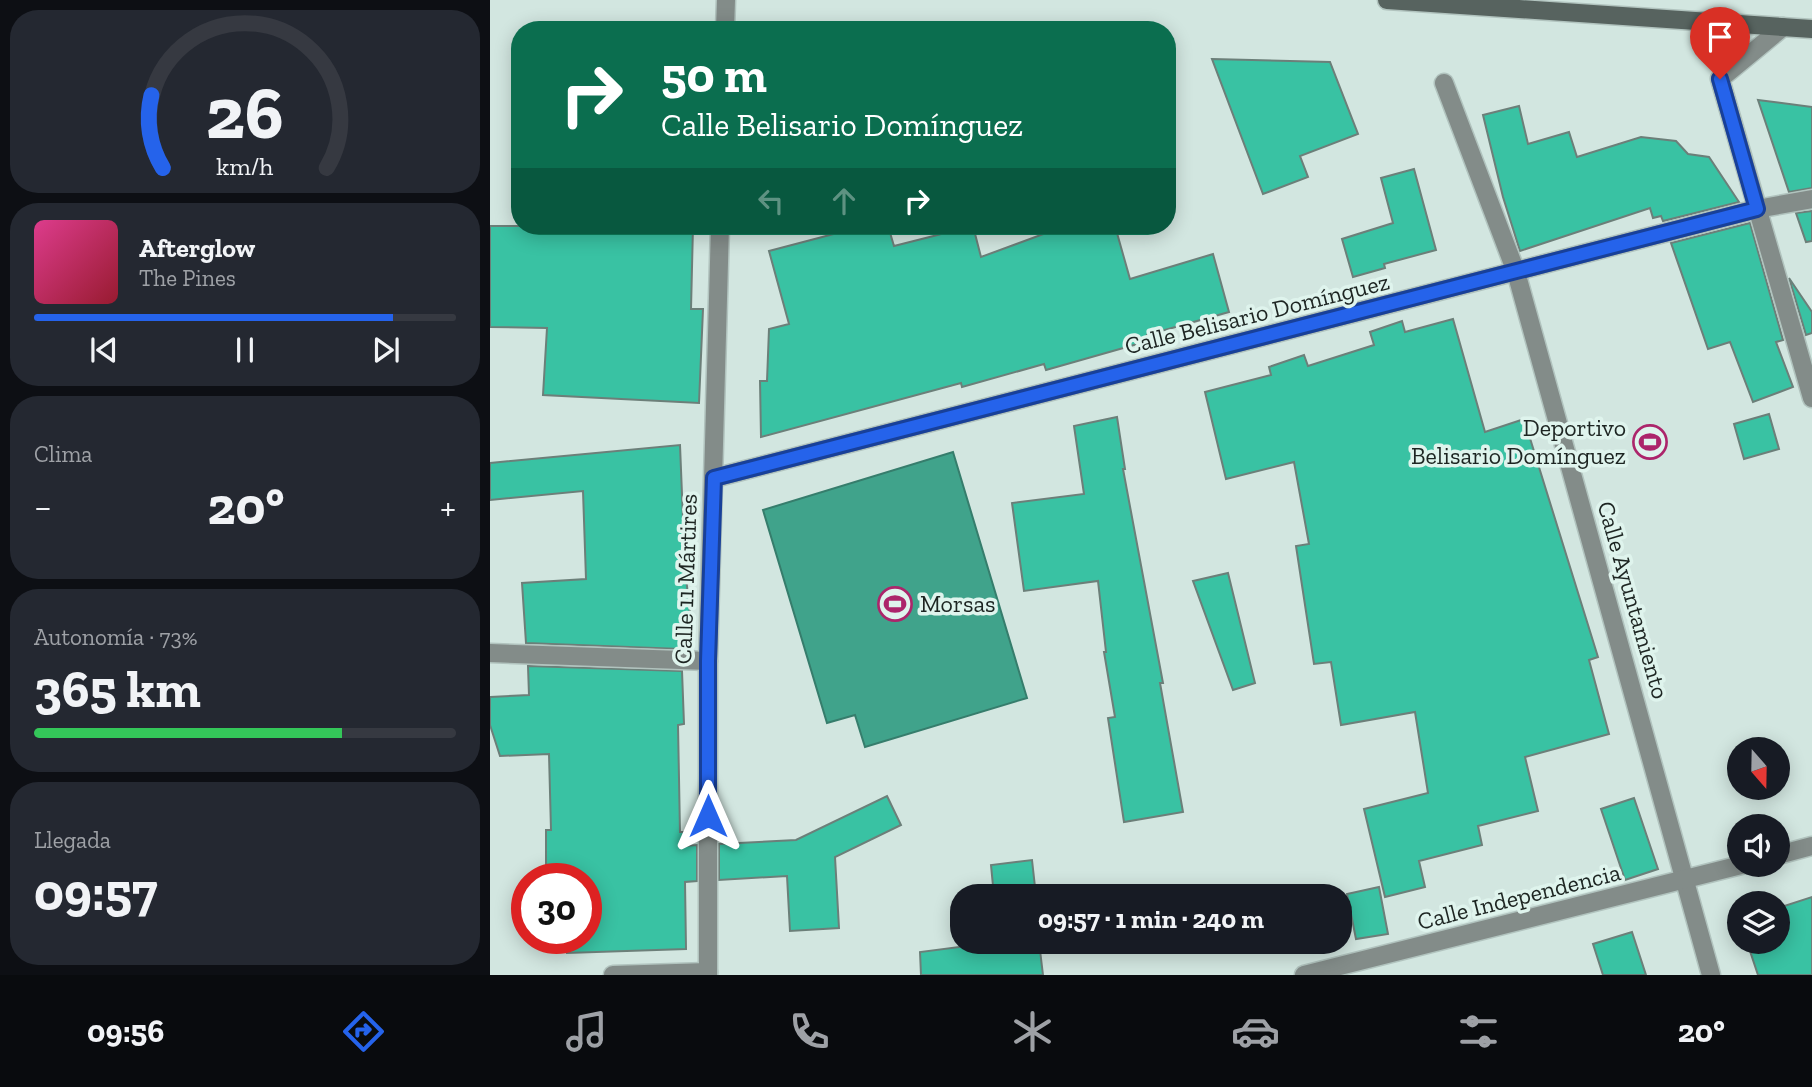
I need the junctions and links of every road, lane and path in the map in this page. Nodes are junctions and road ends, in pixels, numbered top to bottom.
1 (726, 0) edge
2 (1387, 0) edge
3 (725, 21) edge
4 (1783, 27) junction
5 (1812, 29) edge
6 (1444, 83) dead end
7 (1812, 199) edge
8 (1757, 209) junction
9 (720, 235) edge
10 (1516, 272) junction
11 (1812, 398) edge
12 (714, 478) junction
13 (490, 653) edge
14 (708, 661) junction
15 (1812, 846) edge
16 (1790, 852) edge
17 (1727, 869) edge
18 (1686, 880) junction
19 (708, 973) edge
20 (613, 975) edge
21 (1304, 975) edge
22 (1711, 975) edge

1 - 3 street
2 - 4 main road
4 - 5 main road
4 - 8 street
6 - 10 street, Calle Ayuntamiento
7 - 8 street, Calle Belisario Domínguez
8 - 10 street, Calle Belisario Domínguez
8 - 11 street
9 - 12 street, Calle 11 Mártires
10 - 12 street, Calle Belisario Domínguez
10 - 18 street, Calle Ayuntamiento
12 - 14 street, Calle 11 Mártires
13 - 14 street
14 - 19 street, Calle 11 Mártires
15 - 16 street
17 - 18 street, Calle Independencia
18 - 21 street, Calle Independencia
18 - 22 street, Calle Ayuntamiento
19 - 20 street

